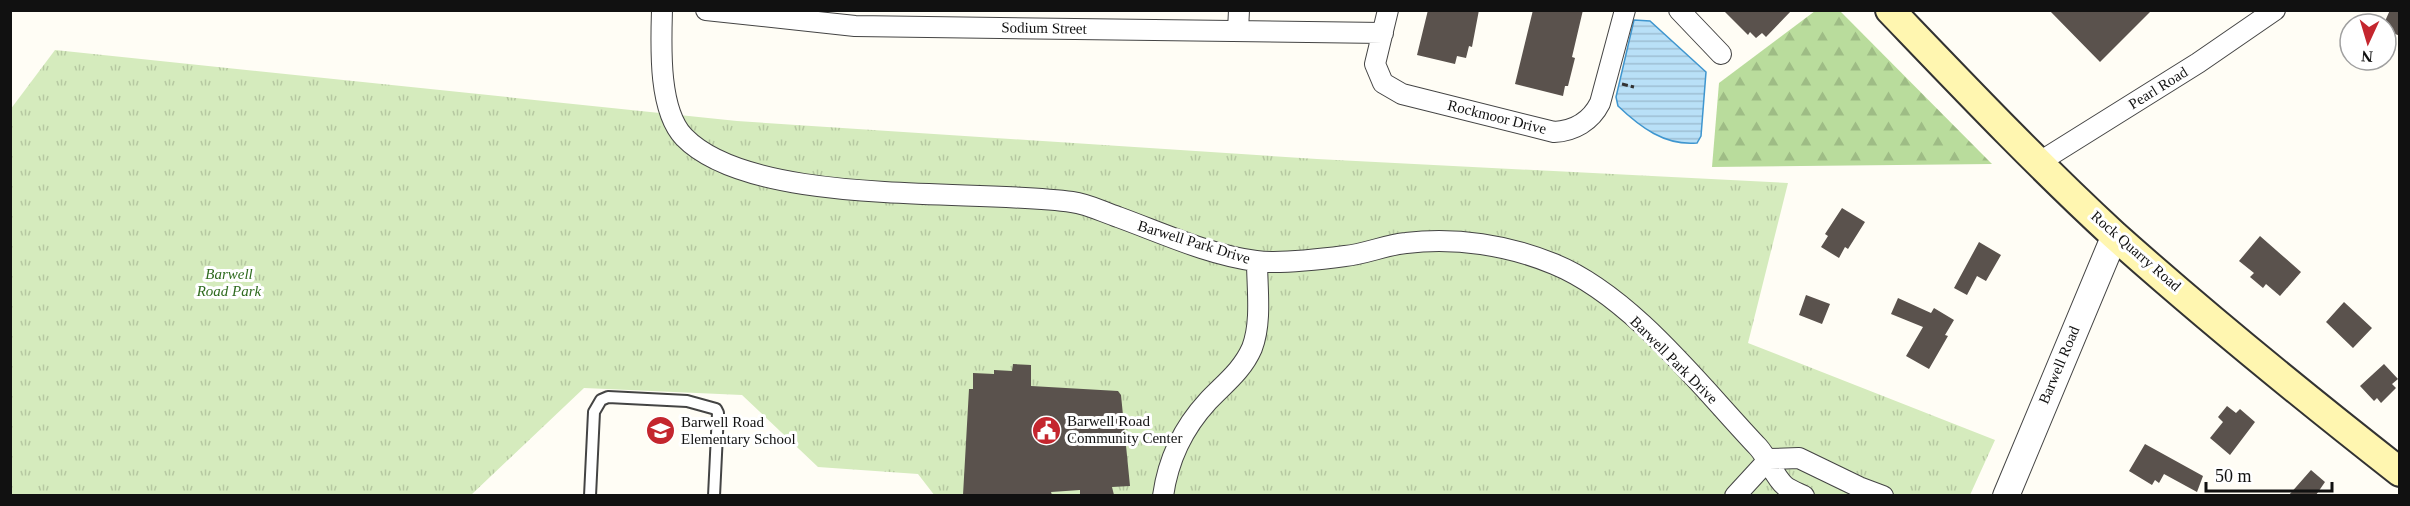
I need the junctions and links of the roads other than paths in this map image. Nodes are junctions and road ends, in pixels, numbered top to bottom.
1 (662, 10) edge
2 (706, 10) edge
3 (1239, 10) edge
4 (1389, 10) edge
5 (1625, 10) edge
6 (1679, 10) edge
7 (1890, 10) edge
8 (2275, 10) edge
9 (805, 16) edge
10 (1032, 19) edge
11 (1912, 23) edge
12 (1238, 31) junction
13 (1383, 33) junction
14 (1721, 54) dead end
15 (2038, 163) junction
16 (2115, 235) junction
17 (1257, 261) junction
18 (1769, 459) junction
19 (2400, 472) edge
20 (590, 495) edge
21 (714, 495) edge
22 (1163, 495) edge
23 (1735, 495) edge
24 (1804, 495) edge
25 (1883, 495) edge
26 (2006, 495) edge

1 - 17 street, Barwell Park Drive
2 - 9 street, Sodium Street
3 - 12 street
4 - 13 street
5 - 13 street, Rockmoor Drive
6 - 14 street
7 - 11 main road, Rock Quarry Road
8 - 15 street, Pearl Road
9 - 10 street, Sodium Street
10 - 12 street, Sodium Street
11 - 15 main road, Rock Quarry Road
12 - 13 street, Sodium Street
15 - 16 main road, Rock Quarry Road
16 - 19 main road, Rock Quarry Road
16 - 26 street, Barwell Road
17 - 18 street, Barwell Park Drive
17 - 22 street
18 - 23 street
18 - 24 street, Barwell Park Drive
18 - 25 street
20 - 21 lane

